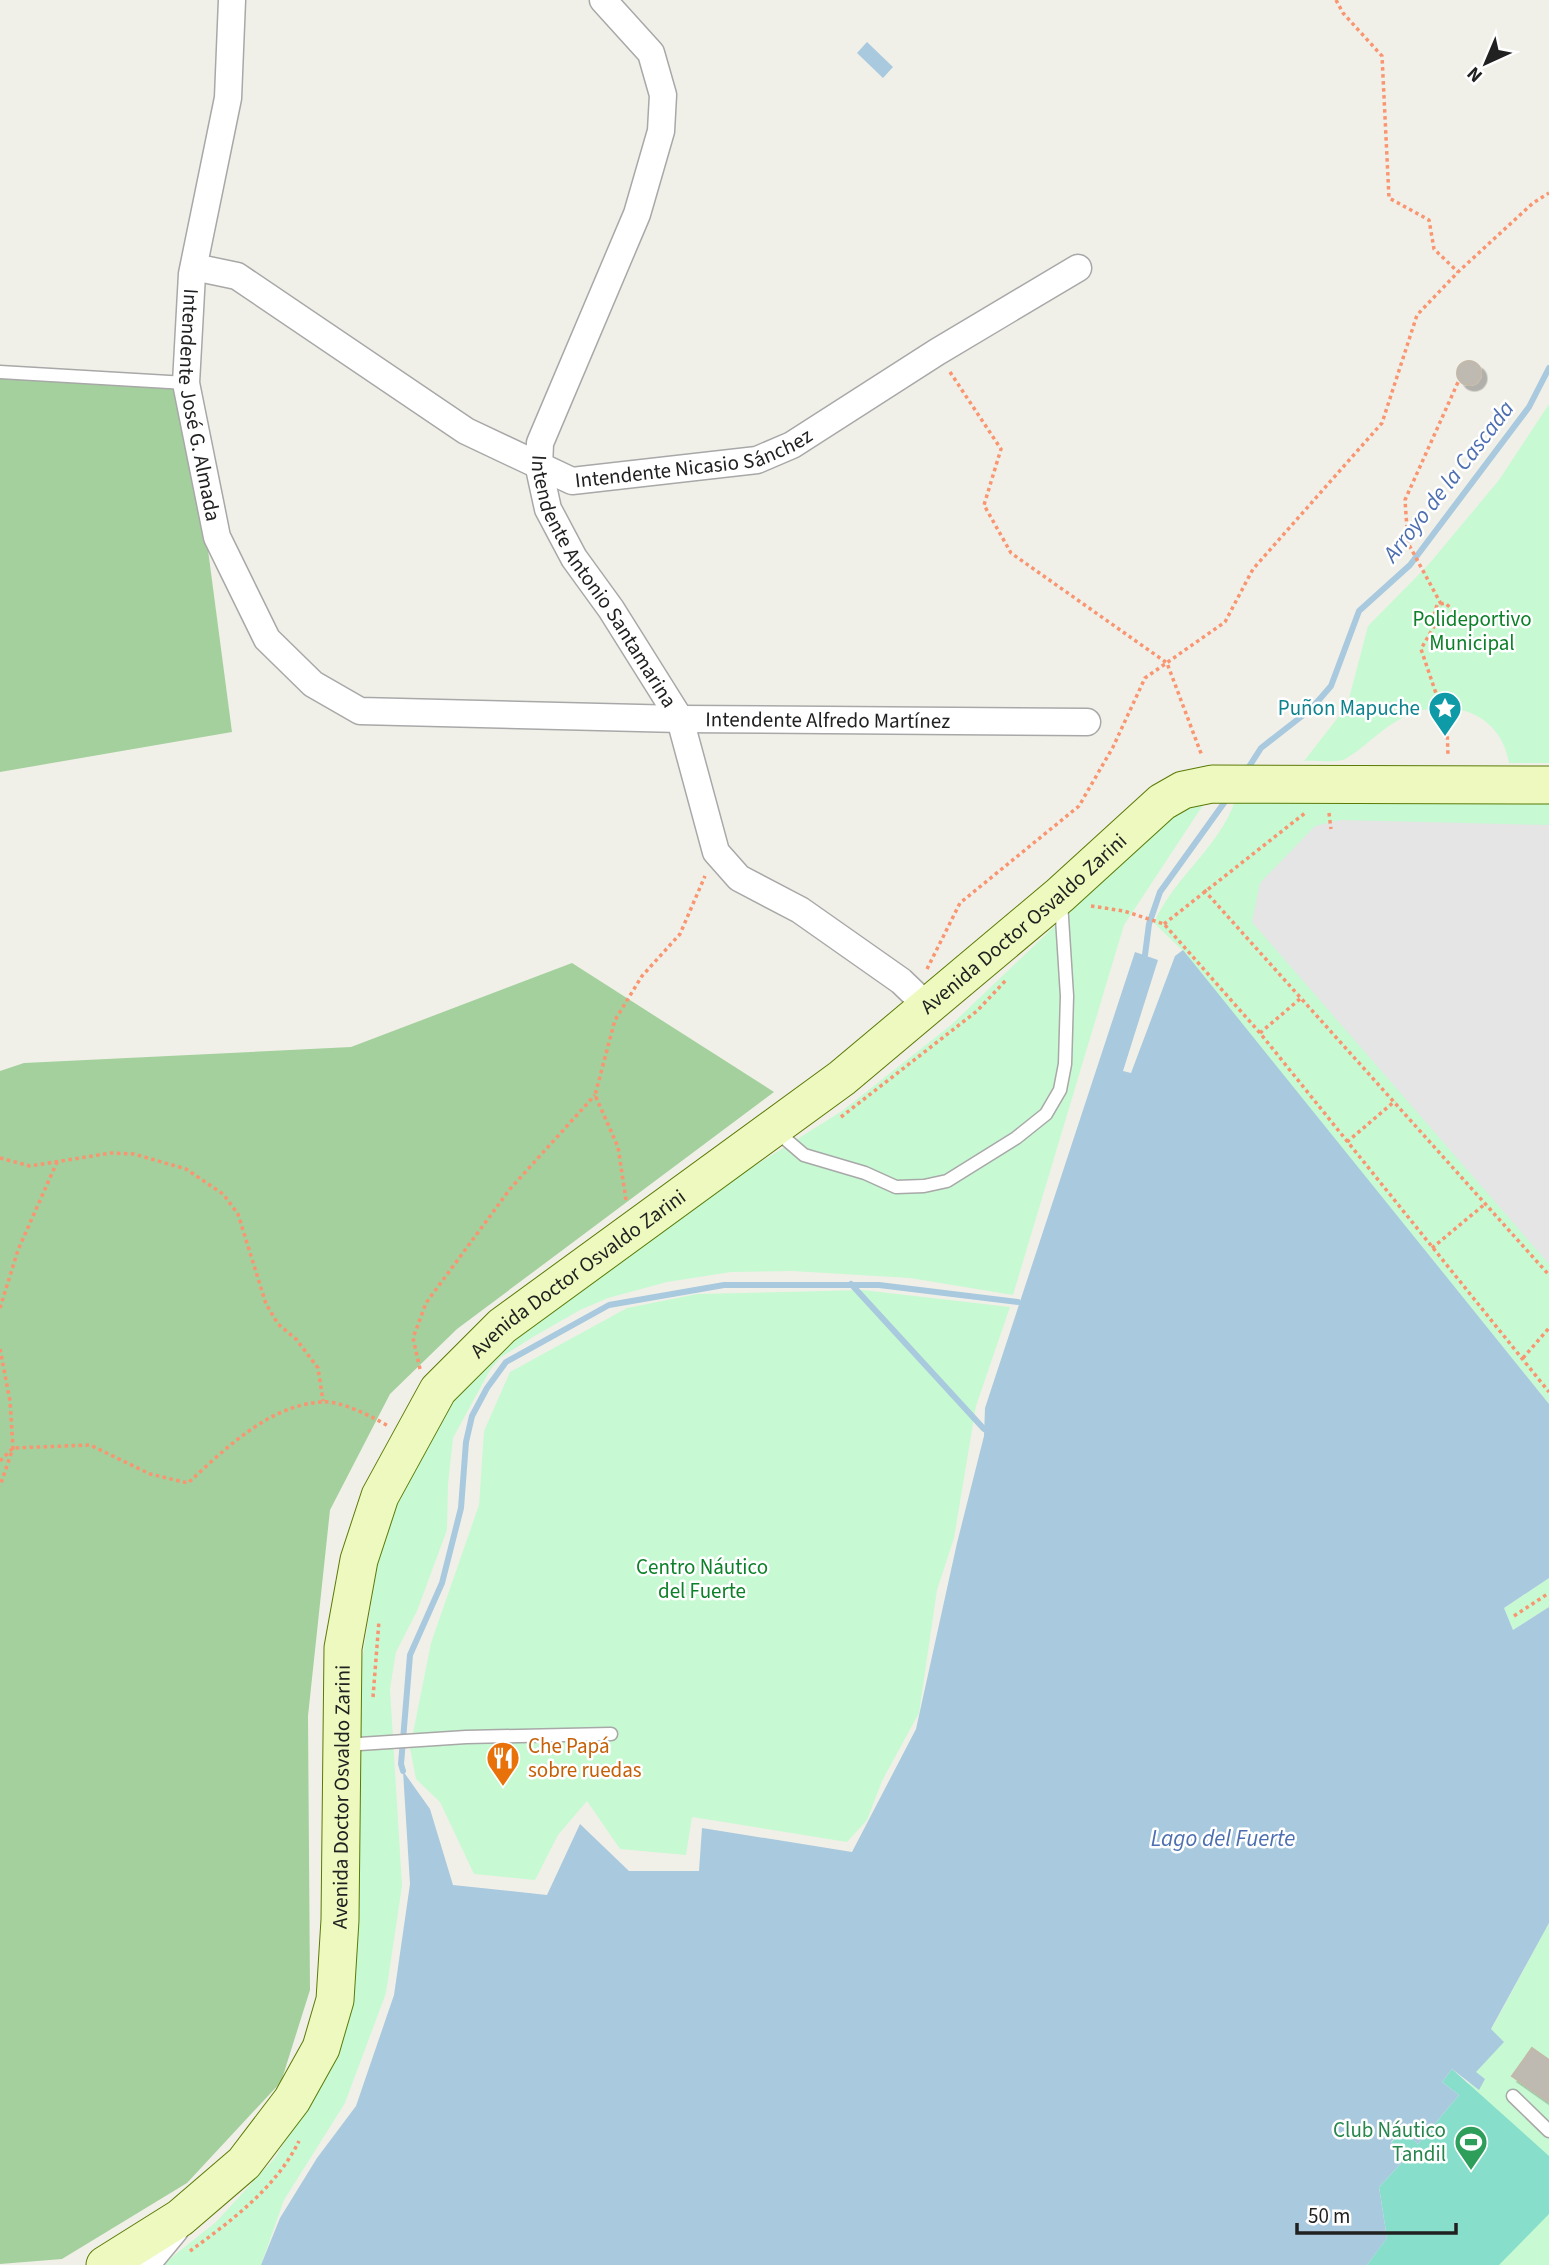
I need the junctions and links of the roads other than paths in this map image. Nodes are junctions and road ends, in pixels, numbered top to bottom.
1 (232, 0) edge
2 (603, 0) edge
3 (194, 267) junction
4 (1078, 268) dead end
5 (0, 372) edge
6 (186, 383) junction
7 (539, 468) junction
8 (360, 711) joint
9 (680, 719) junction
10 (1087, 722) dead end
11 (1549, 785) edge
12 (1075, 896) junction
13 (927, 1006) junction
14 (775, 1130) junction
15 (611, 1734) dead end
16 (364, 1744) junction
17 (1513, 2096) dead end
18 (1549, 2132) edge
19 (197, 2205) junction
20 (105, 2265) edge
21 (146, 2265) edge

1 - 3 street, Intendente José G. Almada
2 - 7 street, Intendente Antonio Santamarina
3 - 6 street, Intendente José G. Almada
3 - 7 street, Intendente Nicasio Sánchez
4 - 7 street, Intendente Nicasio Sánchez
5 - 6 lane
6 - 8 street, Intendente José G. Almada
7 - 9 street, Intendente Antonio Santamarina
8 - 9 street, Intendente Alfredo Martínez
9 - 10 street, Intendente Alfredo Martínez
9 - 13 street, Intendente Antonio Santamarina
11 - 12 main road, Avenida Doctor Osvaldo Zarini
12 - 13 main road, Avenida Doctor Osvaldo Zarini
12 - 14 lane
13 - 14 main road, Avenida Doctor Osvaldo Zarini
14 - 16 main road, Avenida Doctor Osvaldo Zarini
15 - 16 lane
16 - 19 main road, Avenida Doctor Osvaldo Zarini
17 - 18 lane
19 - 20 main road
19 - 21 street, Avenida Doctor Osvaldo Zarini

